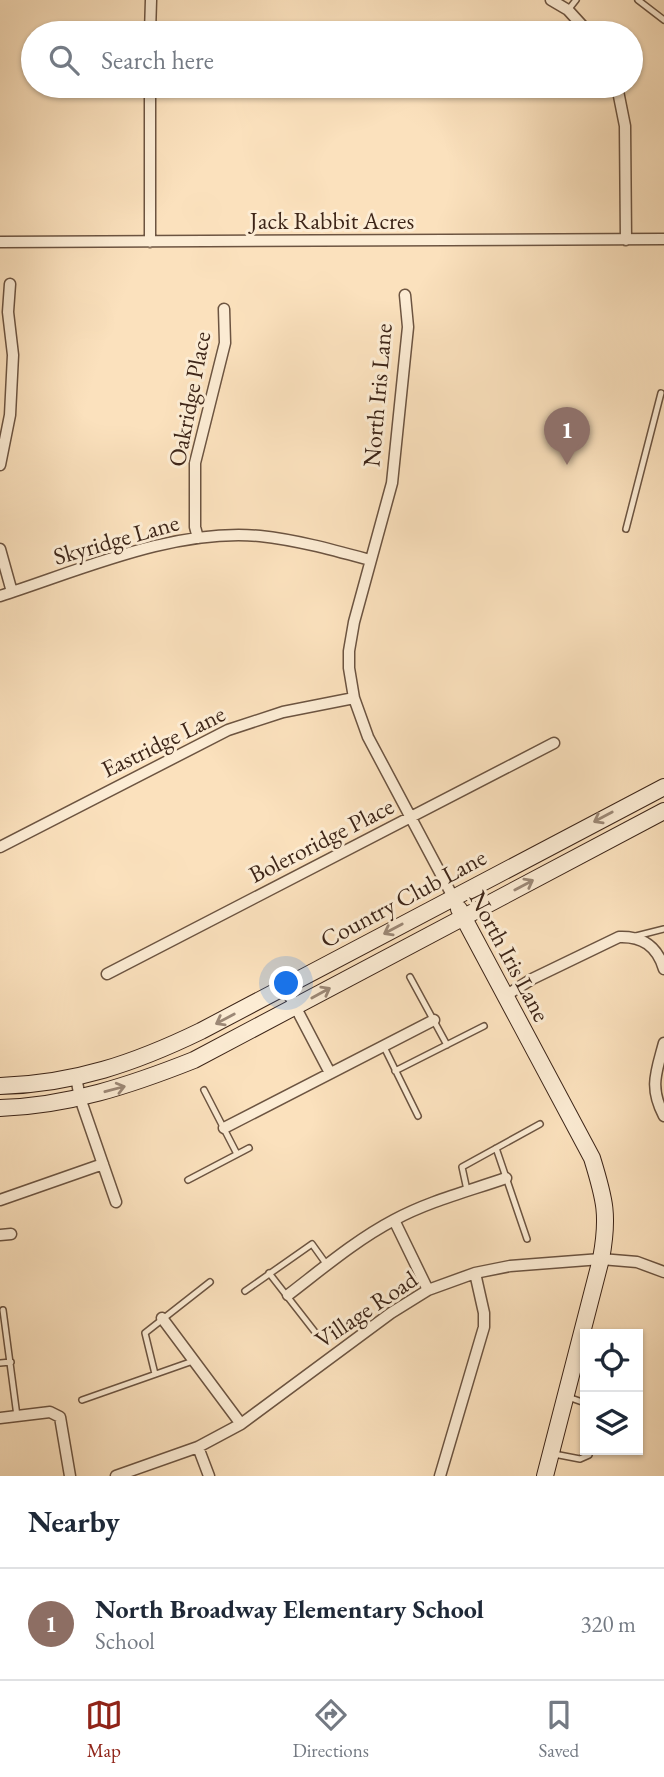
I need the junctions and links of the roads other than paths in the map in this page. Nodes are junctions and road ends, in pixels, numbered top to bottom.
1 (151, 0) edge
2 (551, 0) edge
3 (576, 0) edge
4 (638, 0) edge
5 (568, 10) junction
6 (664, 20) edge
7 (150, 21) edge
8 (578, 21) edge
9 (150, 98) edge
10 (619, 98) edge
11 (664, 239) edge
12 (626, 240) junction
13 (0, 242) edge
14 (150, 242) junction
15 (10, 284) dead end
16 (405, 295) dead end
17 (225, 309) dead end
18 (660, 393) dead end
19 (0, 465) edge
20 (626, 529) dead end
21 (198, 538) junction
22 (0, 550) edge
23 (370, 560) junction
24 (12, 592) junction
25 (0, 596) edge
26 (354, 698) junction
27 (554, 743) dead end
28 (664, 787) edge
29 (664, 811) edge
30 (411, 818) junction
31 (0, 847) edge
32 (453, 897) junction
33 (463, 917) junction
34 (664, 929) edge
35 (633, 936) junction
36 (664, 969) edge
37 (107, 974) dead end
38 (410, 977) dead end
39 (285, 986) junction
40 (505, 996) junction
41 (296, 1007) junction
42 (433, 1020) junction
43 (484, 1026) dead end
44 (664, 1043) edge
45 (447, 1045) junction
46 (383, 1046) junction
47 (395, 1070) junction
48 (330, 1073) junction
49 (76, 1077) junction
50 (0, 1086) edge
51 (204, 1090) dead end
52 (80, 1098) junction
53 (0, 1108) edge
54 (418, 1116) dead end
55 (664, 1116) edge
56 (540, 1124) dead end
57 (224, 1128) junction
58 (249, 1148) dead end
59 (496, 1148) junction
60 (237, 1154) junction
61 (103, 1164) junction
62 (506, 1178) junction
63 (188, 1180) dead end
64 (467, 1191) junction
65 (0, 1200) edge
66 (116, 1202) dead end
67 (394, 1220) junction
68 (527, 1238) dead end
69 (601, 1259) junction
70 (327, 1265) junction
71 (664, 1272) edge
72 (270, 1273) junction
73 (475, 1273) junction
74 (210, 1282) dead end
75 (428, 1290) junction
76 (245, 1291) dead end
77 (288, 1295) junction
78 (3, 1310) dead end
79 (162, 1318) junction
80 (315, 1332) dead end
81 (193, 1361) junction
82 (11, 1362) junction
83 (0, 1363) edge
84 (155, 1374) junction
85 (565, 1396) junction
86 (82, 1400) dead end
87 (580, 1401) edge
88 (18, 1416) junction
89 (0, 1418) edge
90 (241, 1424) junction
91 (198, 1447) junction
92 (551, 1454) junction
93 (589, 1455) edge
94 (70, 1476) edge
95 (116, 1476) edge
96 (209, 1476) edge
97 (440, 1476) edge
98 (545, 1476) edge

1 - 7 street
2 - 5 street
3 - 5 lane
4 - 6 lane
5 - 8 street
9 - 14 street
10 - 12 street
11 - 12 street, Jack Rabbit Acres
12 - 14 street, Jack Rabbit Acres
13 - 14 street, Jack Rabbit Acres
15 - 19 street
16 - 23 street, North Iris Lane
17 - 21 street, Oakridge Place
18 - 20 lane
21 - 23 street, Skyridge Lane
21 - 24 street, Skyridge Lane
22 - 24 street
23 - 26 street, North Iris Lane
24 - 25 street, Skyridge Lane
26 - 30 street, North Iris Lane
26 - 31 street, Eastridge Lane
27 - 30 street, Boleroridge Place
28 -> 32 main road, Country Club Lane
33 -> 29 main road, Country Club Lane
30 - 32 street, North Iris Lane
30 - 37 street, Boleroridge Place
32 - 33 main road, North Iris Lane
32 -> 39 main road, Country Club Lane
33 - 40 main road, North Iris Lane
41 -> 33 main road, Country Club Lane
34 - 35 lane
35 - 36 street
35 - 40 street
38 - 42 lane
39 - 41 street
39 -> 49 main road, Country Club Lane
40 - 69 main road, North Iris Lane
41 - 48 street
52 -> 41 main road, Country Club Lane
42 - 45 lane
42 - 46 street
43 - 45 lane
44 - 55 street
45 - 47 lane
46 - 47 lane
46 - 48 street
47 - 54 lane
48 - 57 street
49 - 50 main road, Country Club Lane
49 - 52 street
51 - 57 lane
52 - 53 main road, Country Club Lane
52 - 61 street
56 - 59 lane
57 - 60 lane
58 - 60 lane
59 - 62 lane
59 - 64 lane
60 - 63 lane
61 - 65 street
61 - 66 street
62 - 64 street
62 - 68 lane
64 - 67 street
67 - 70 street
67 - 75 street
69 - 71 street, Village Road
69 - 73 street, Village Road
69 - 85 main road, North Iris Lane
70 - 72 lane
70 - 77 street
72 - 76 lane
72 - 77 lane
73 - 75 street, Village Road
73 - 97 street
74 - 79 lane
75 - 90 street, Village Road
77 - 80 lane
78 - 82 lane
79 - 81 street
79 - 84 lane
81 - 84 lane
81 - 90 street
82 - 83 lane
82 - 88 lane
84 - 86 lane
85 - 87 lane
85 - 92 main road, North Iris Lane
88 - 89 street
88 - 94 street
90 - 91 street, Village Road
91 - 95 street, Village Road
91 - 96 street
92 - 93 lane
92 - 98 main road, North Iris Lane

